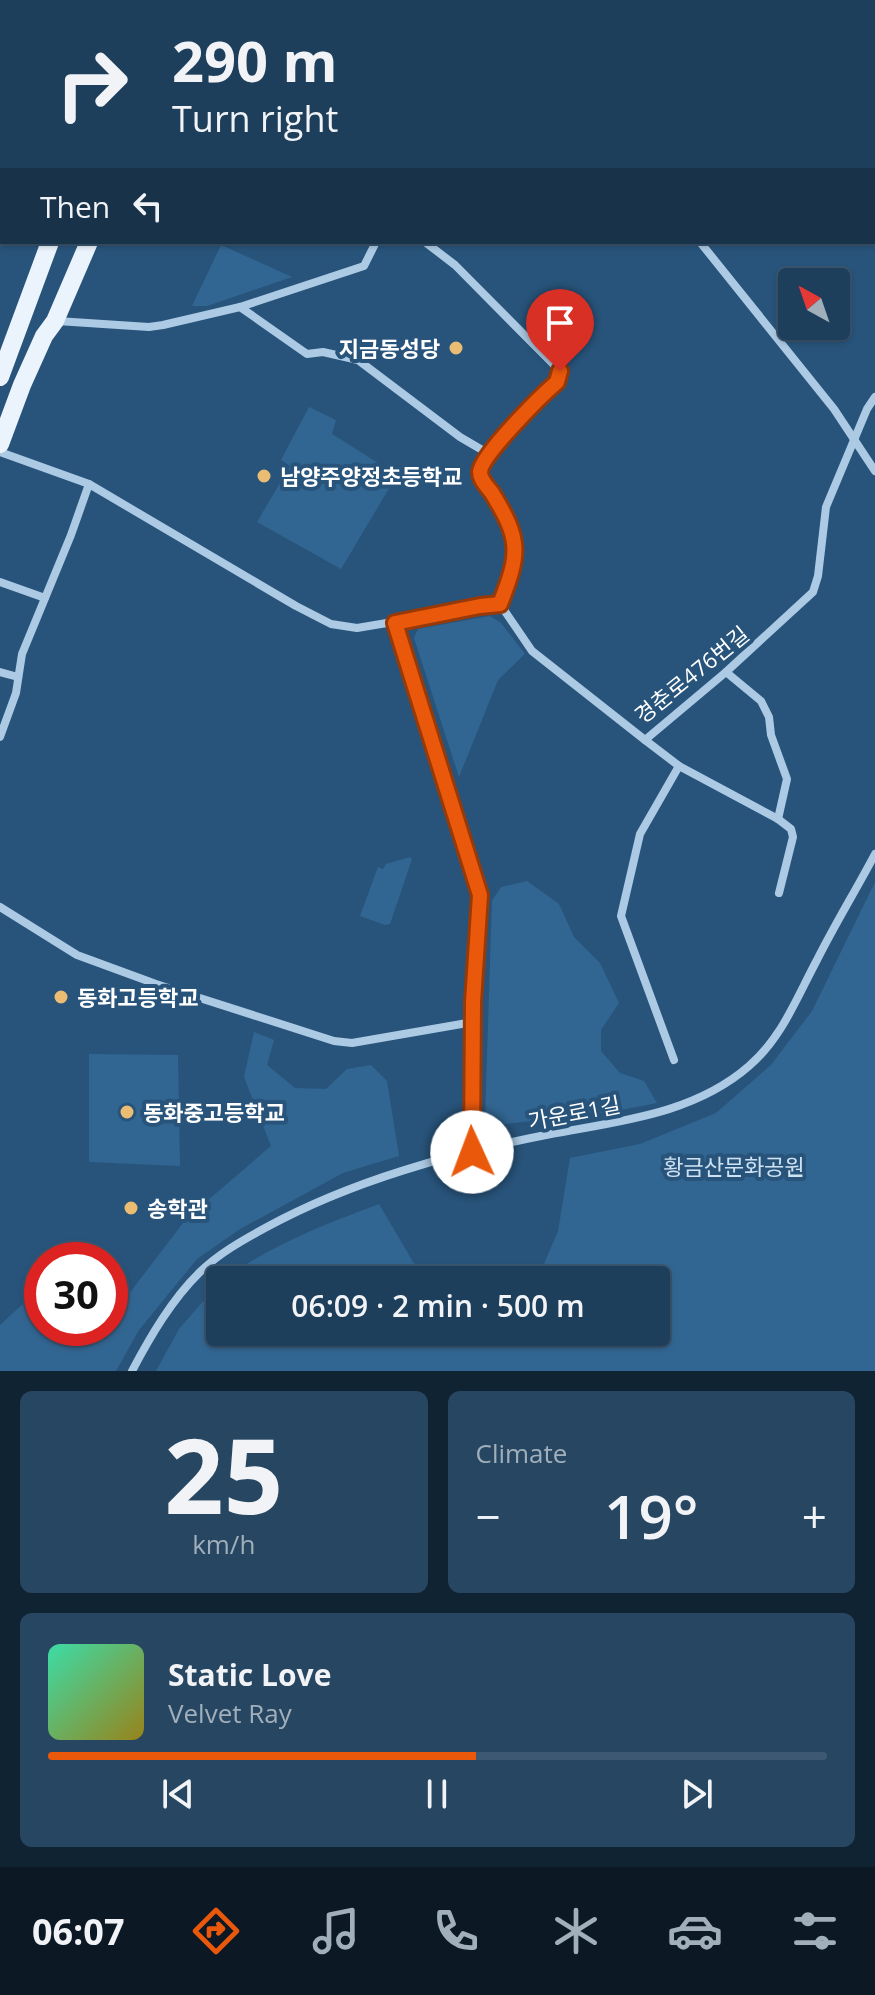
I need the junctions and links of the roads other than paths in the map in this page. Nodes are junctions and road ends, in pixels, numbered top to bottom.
1 (49, 244) edge
2 (88, 244) edge
3 (375, 244) edge
4 (428, 244) edge
5 (702, 244) edge
6 (240, 307) junction
7 (55, 321) junction
8 (0, 377) edge
9 (875, 397) edge
10 (855, 441) junction
11 (0, 444) edge
12 (0, 452) edge
13 (489, 454) junction
14 (875, 471) edge
15 (89, 484) junction
16 (0, 582) edge
17 (45, 598) junction
18 (500, 604) junction
19 (395, 623) junction
20 (0, 672) edge
21 (726, 672) junction
22 (18, 677) junction
23 (0, 737) edge
24 (645, 740) junction
25 (679, 766) junction
26 (778, 819) junction
27 (875, 854) edge
28 (779, 893) dead end
29 (0, 907) edge
30 (473, 1022) junction
31 (674, 1060) dead end
32 (472, 1152) junction
33 (132, 1371) edge

1 - 8 main road
2 - 7 main road
3 - 6 street
4 - 13 street
5 - 10 street
6 - 7 street
6 - 13 street
7 - 11 main road
9 - 10 street, 경춘로476번길
10 - 14 street
10 - 21 street, 경춘로476번길
12 - 15 street
13 - 18 street
15 - 17 street
15 - 19 street
16 - 17 street
17 - 22 street
18 - 19 street
18 - 24 street, 경춘로476번길
19 - 30 street
20 - 22 street
21 - 24 street, 경춘로476번길
21 - 26 street
22 - 23 street
24 - 25 street
25 - 26 street
25 - 31 street
26 - 28 street
27 - 32 street, 가운로1길
29 - 30 street
30 - 32 street
32 - 33 street, 가운로1길

